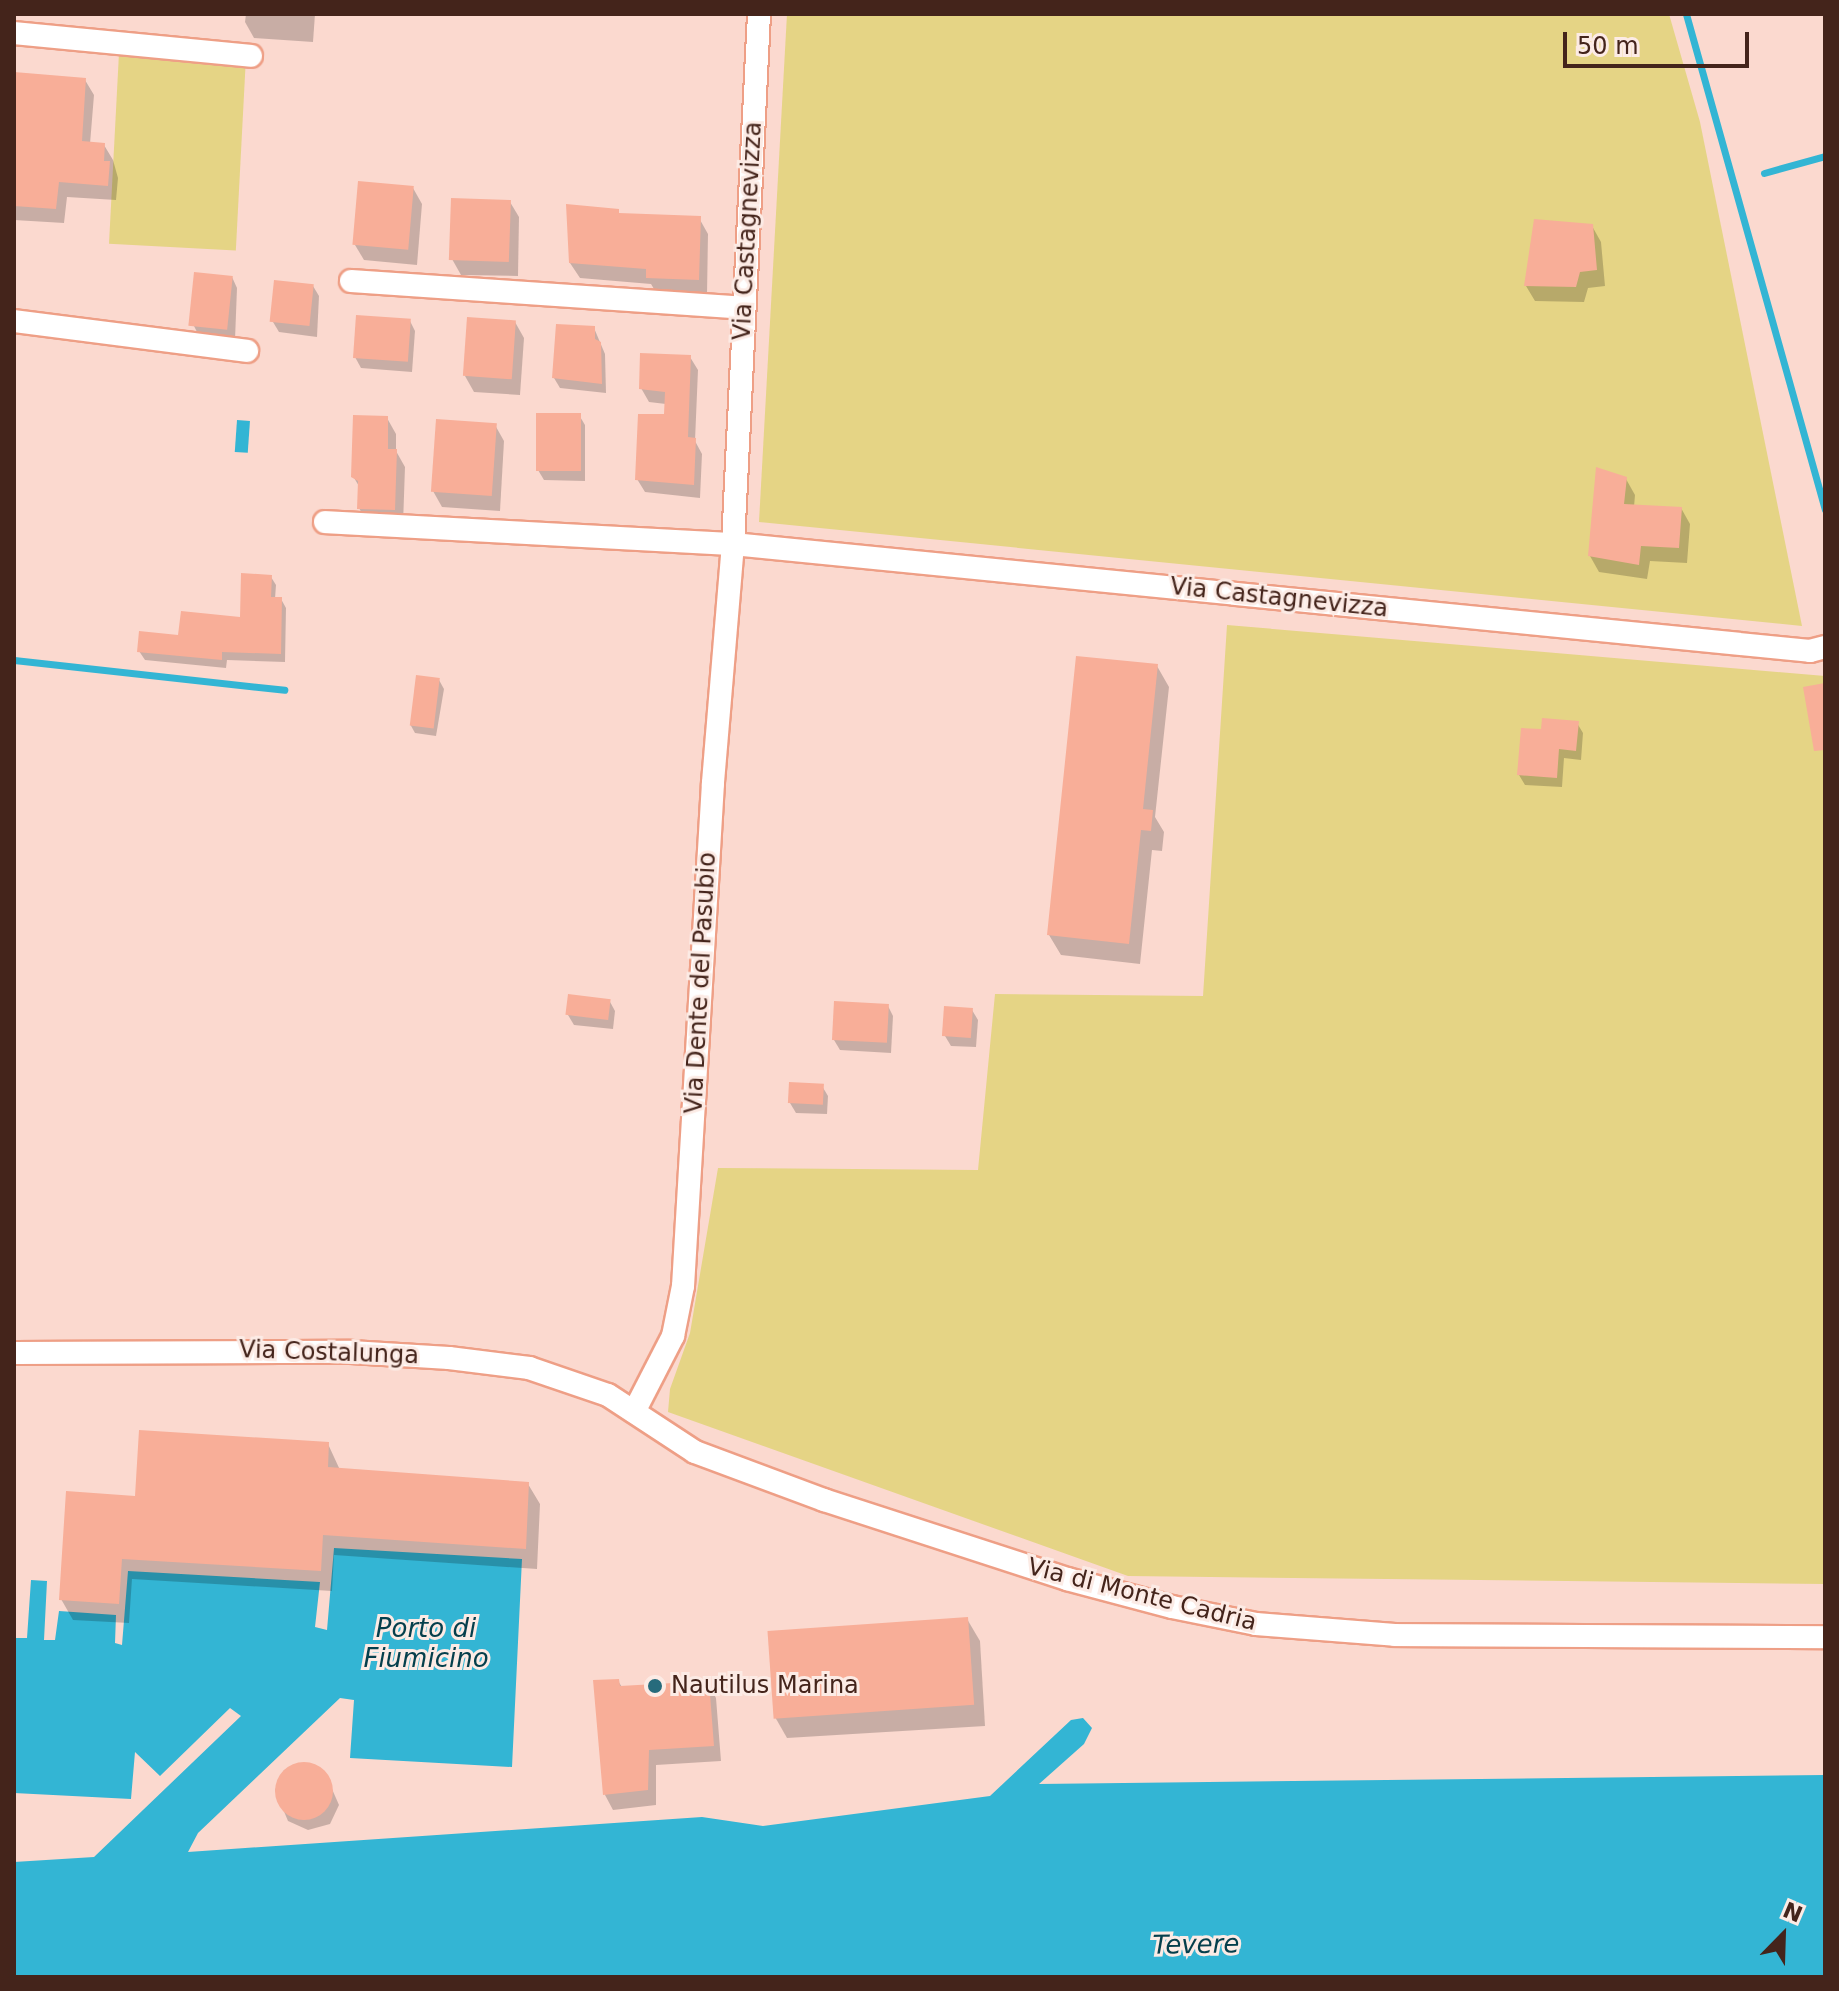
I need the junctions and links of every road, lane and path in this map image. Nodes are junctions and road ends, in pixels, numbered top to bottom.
1 (759, 14) edge
2 (14, 33) edge
3 (251, 56) dead end
4 (351, 281) dead end
5 (743, 308) junction
6 (14, 321) edge
7 (247, 351) dead end
8 (325, 522) dead end
9 (733, 544) junction
10 (1817, 649) edge
11 (14, 1353) edge
12 (634, 1412) junction
13 (1825, 1637) edge

1 - 5 street, Via Castagnevizza
2 - 3 street
4 - 5 street
5 - 9 street, Via Castagnevizza
6 - 7 street
8 - 9 street, Via Castagnevizza
9 - 10 street, Via Castagnevizza
9 - 12 street, Via Dente del Pasubio
11 - 12 street, Via Costalunga
12 - 13 street, Via di Monte Cadria

